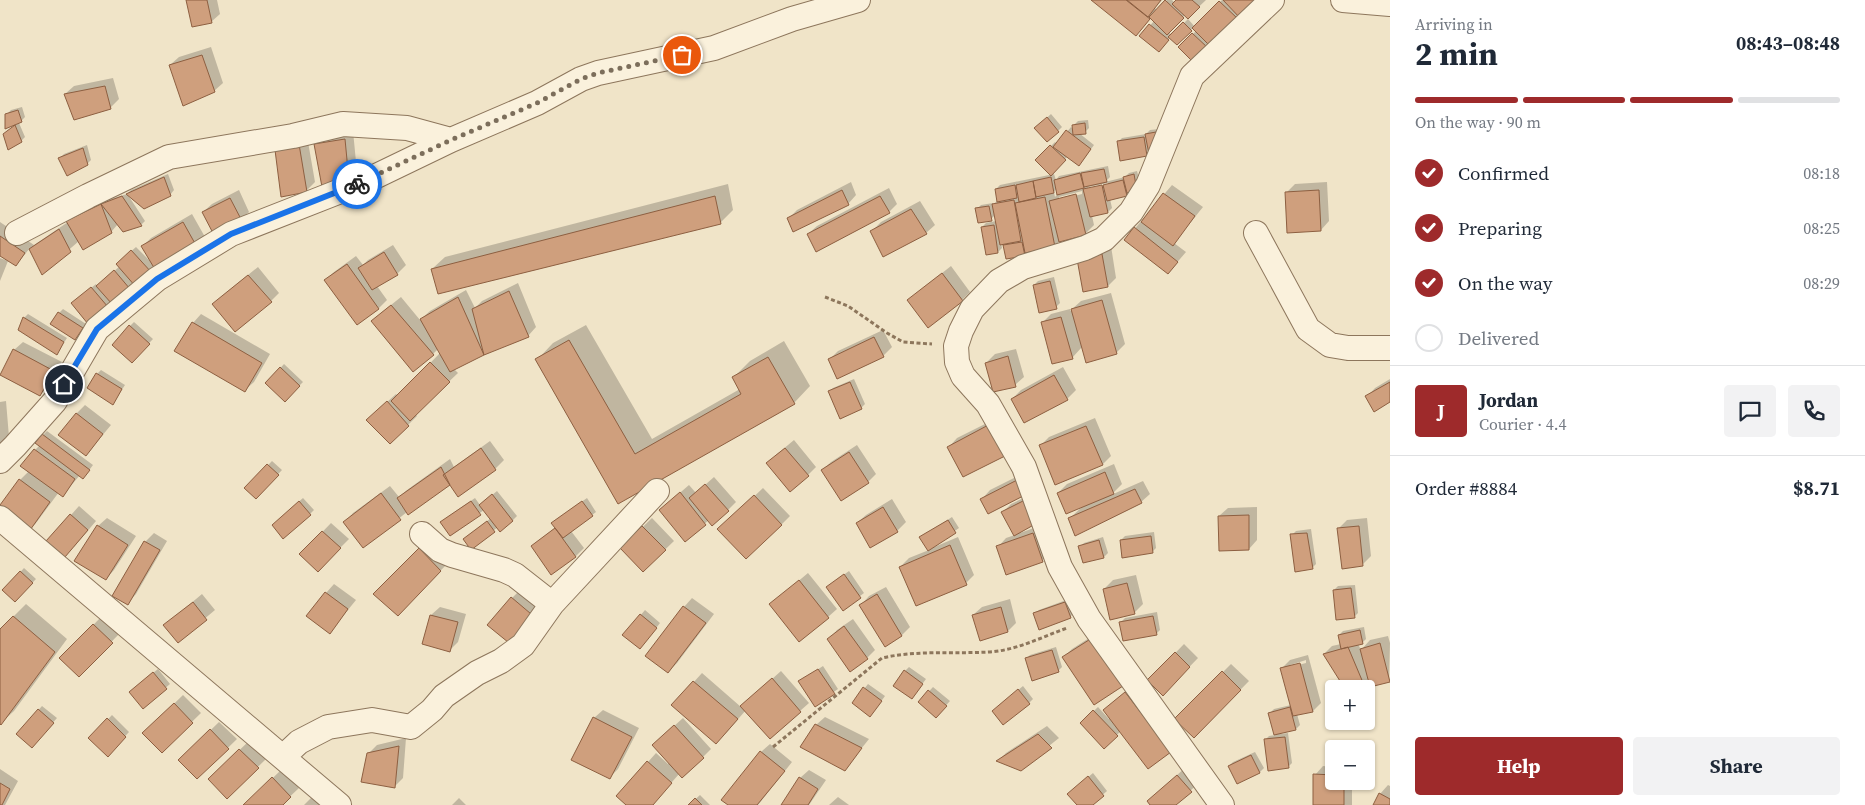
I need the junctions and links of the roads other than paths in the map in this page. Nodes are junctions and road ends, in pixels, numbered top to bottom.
1 (858, 0) edge
2 (1272, 0) edge
3 (1343, 0) edge
4 (1390, 4) edge
5 (451, 140) junction
6 (17, 233) dead end
7 (1256, 233) dead end
8 (1390, 348) edge
9 (0, 461) edge
10 (657, 491) dead end
11 (0, 518) edge
12 (422, 534) dead end
13 (552, 604) junction
14 (283, 757) junction
15 (339, 805) edge
16 (1222, 805) edge

1 - 5 street
2 - 16 street
3 - 4 street
5 - 6 street
5 - 9 street
7 - 8 street
10 - 13 street
11 - 14 street
12 - 13 street
13 - 14 street
14 - 15 street

